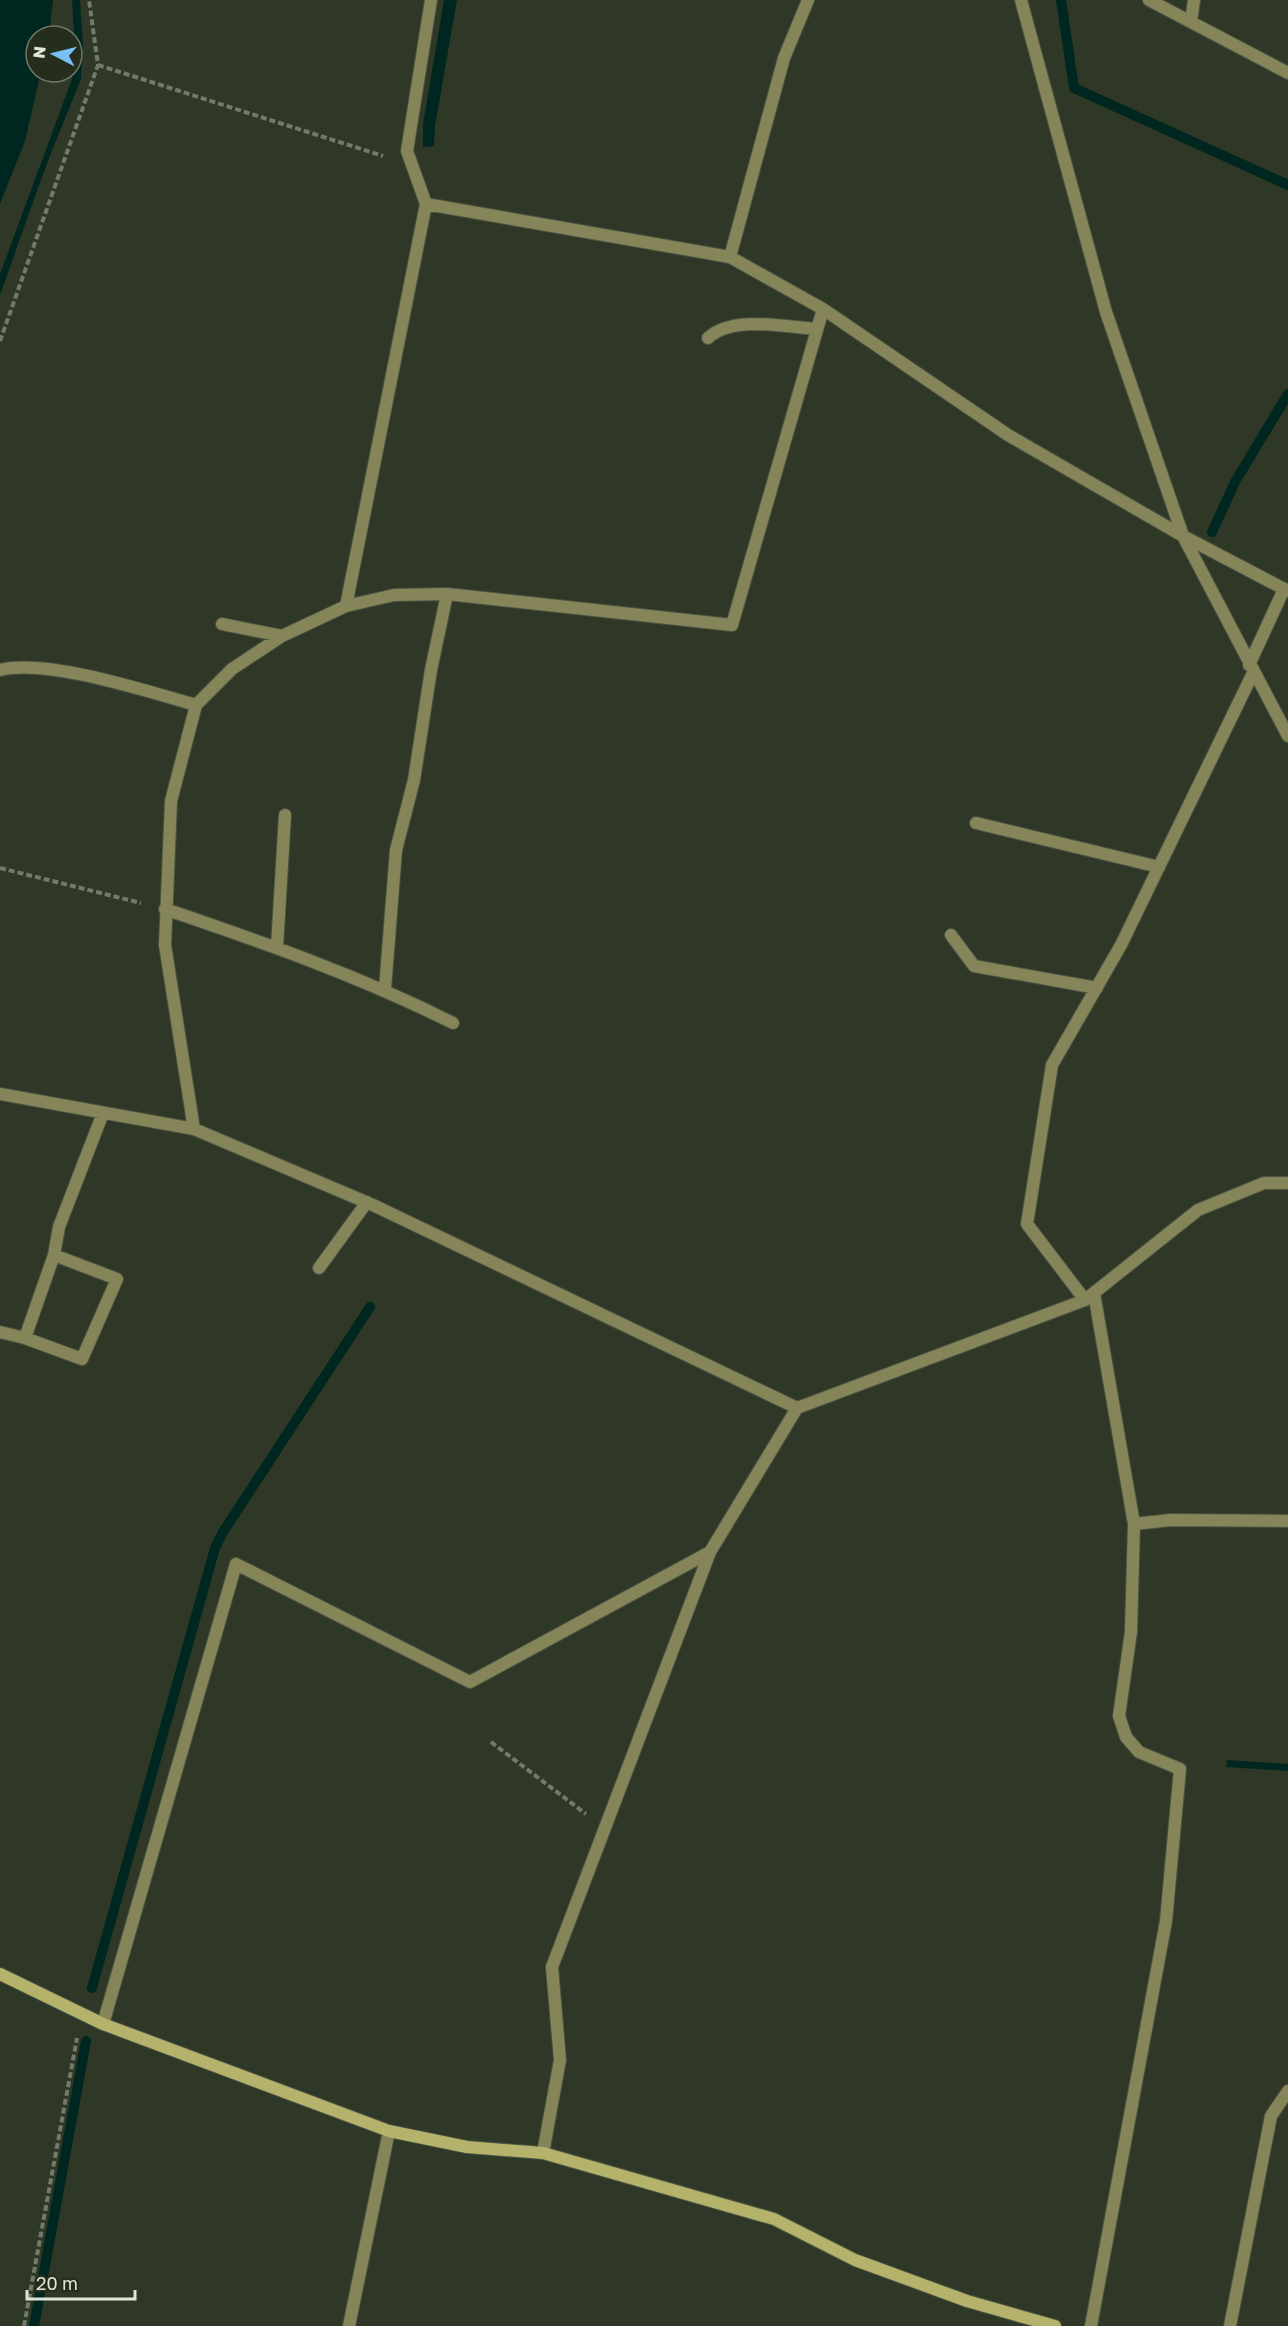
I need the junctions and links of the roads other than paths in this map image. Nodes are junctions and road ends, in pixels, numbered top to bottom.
1 (431, 0) edge
2 (808, 0) edge
3 (1021, 0) edge
4 (1149, 0) edge
5 (1194, 0) edge
6 (1191, 22) junction
7 (1288, 73) edge
8 (426, 204) junction
9 (730, 256) junction
10 (823, 309) junction
11 (817, 329) junction
12 (708, 338) dead end
13 (1184, 537) junction
14 (1286, 590) edge
15 (447, 594) junction
16 (346, 606) junction
17 (222, 624) dead end
18 (282, 636) junction
19 (1251, 669) junction
20 (0, 670) edge
21 (196, 705) junction
22 (1288, 736) edge
23 (285, 814) dead end
24 (976, 824) dead end
25 (1159, 867) junction
26 (165, 909) junction
27 (951, 934) dead end
28 (277, 947) junction
29 (1096, 988) junction
30 (385, 989) junction
31 (453, 1023) dead end
32 (0, 1094) edge
33 (103, 1113) junction
34 (194, 1129) junction
35 (1288, 1183) edge
36 (367, 1202) junction
37 (54, 1255) junction
38 (319, 1268) dead end
39 (1090, 1296) junction
40 (0, 1332) edge
41 (25, 1338) junction
42 (797, 1408) junction
43 (1288, 1521) edge
44 (1134, 1524) junction
45 (710, 1552) junction
46 (0, 1974) edge
47 (103, 2024) junction
48 (1288, 2091) edge
49 (389, 2131) junction
50 (543, 2153) junction
51 (349, 2326) edge
52 (1056, 2326) edge
53 (1091, 2326) edge
54 (1230, 2326) edge

1 - 8 street
2 - 9 street
3 - 13 street
4 - 6 street
5 - 6 street
6 - 7 street
8 - 9 street
8 - 16 street
9 - 10 street
10 - 11 street
10 - 13 street
11 - 12 street
11 - 15 street
13 - 14 street
13 - 19 street
14 - 19 street
15 - 16 street
15 - 30 street
16 - 18 street
17 - 18 street
18 - 21 street
19 - 22 street
19 - 25 street
20 - 21 street
21 - 26 street
23 - 28 street
24 - 25 street
25 - 29 street
26 - 28 street
26 - 34 street
27 - 29 street
28 - 30 street
29 - 39 street
30 - 31 street
32 - 33 street
33 - 34 street
33 - 37 street
34 - 36 street
35 - 39 street
36 - 38 street
36 - 42 street
37 - 41 street
37 - 41 street
39 - 42 street
39 - 44 street
40 - 41 street
42 - 45 street
43 - 44 street
44 - 53 street
45 - 47 street
45 - 50 street
46 - 47 street
47 - 49 street
48 - 54 street
49 - 50 street
49 - 51 street
50 - 52 street

